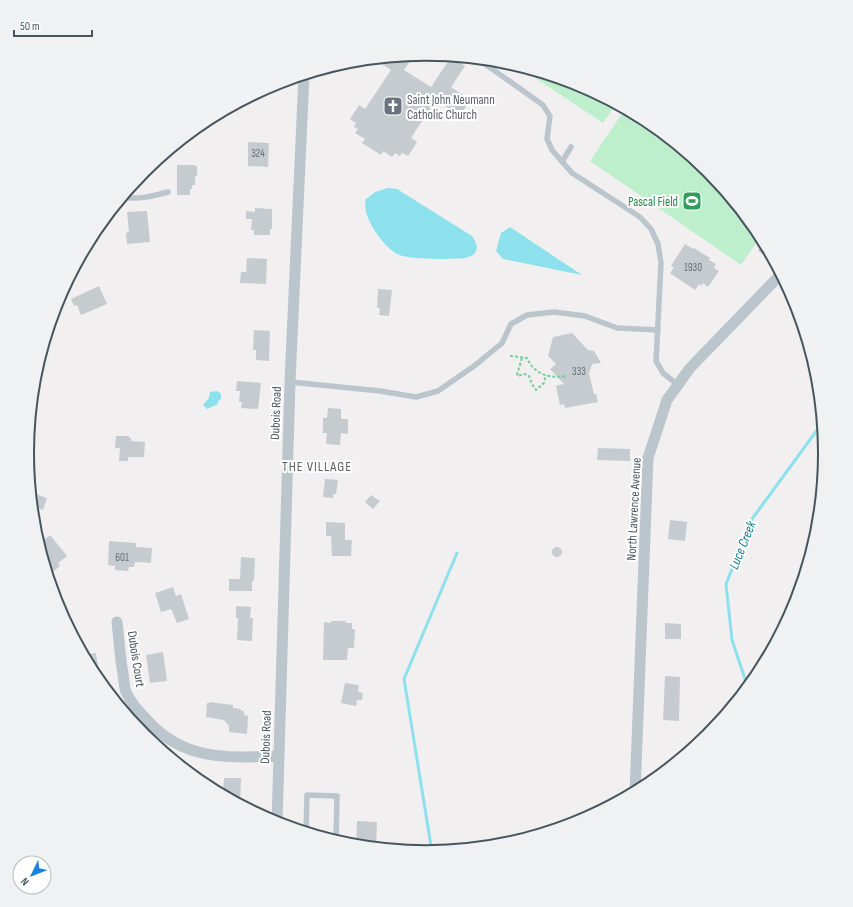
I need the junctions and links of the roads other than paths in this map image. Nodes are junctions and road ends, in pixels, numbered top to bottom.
1 (488, 66) edge
2 (304, 81) edge
3 (572, 147) dead end
4 (562, 162) junction
5 (168, 192) dead end
6 (129, 198) edge
7 (778, 278) edge
8 (658, 330) junction
9 (290, 382) junction
10 (678, 385) junction
11 (117, 622) dead end
12 (278, 756) junction
13 (635, 786) edge
14 (277, 816) edge
15 (306, 827) edge
16 (336, 835) edge

1 - 4 lane
2 - 9 street, Dubois Road
3 - 4 lane
4 - 8 lane
5 - 6 lane
7 - 10 street, North Lawrence Avenue
8 - 9 lane
8 - 10 lane
9 - 12 street, Dubois Road
10 - 13 street, North Lawrence Avenue
11 - 12 street, Dubois Court
12 - 14 street, Dubois Road
15 - 16 lane

